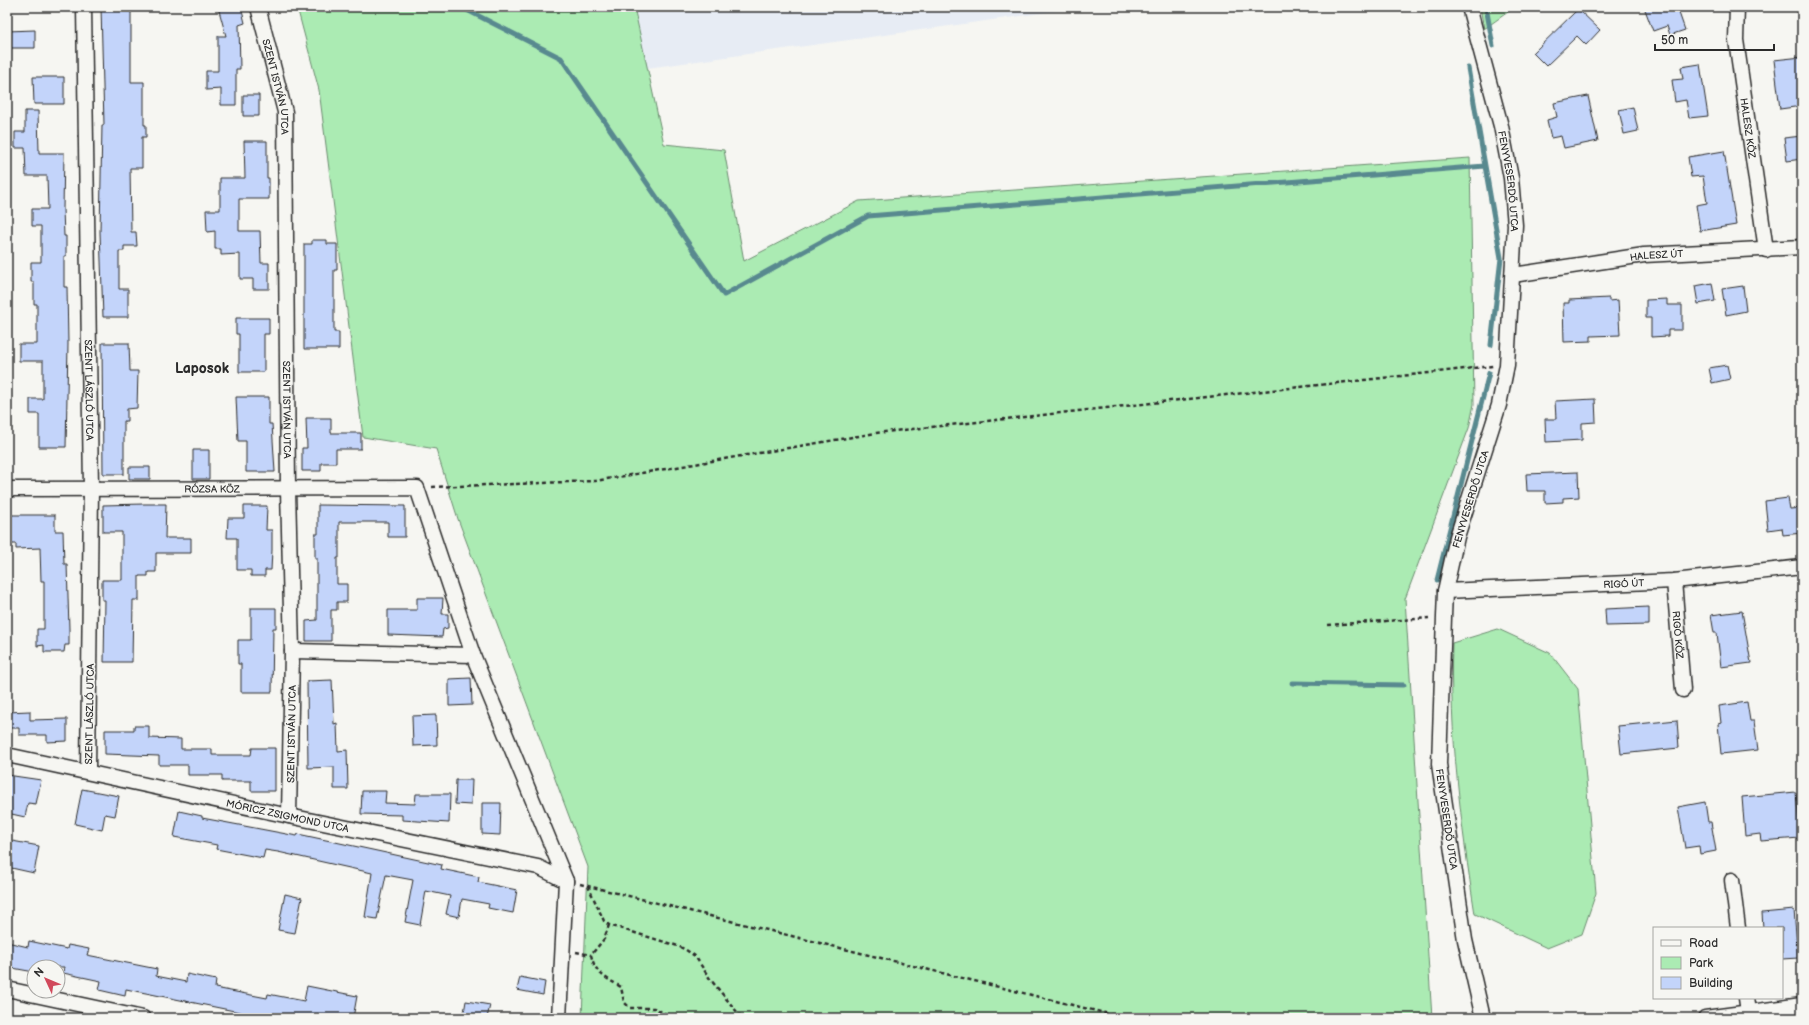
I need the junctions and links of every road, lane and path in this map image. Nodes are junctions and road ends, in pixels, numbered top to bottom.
1 (84, 7) edge
2 (258, 7) edge
3 (1470, 7) edge
4 (1737, 7) edge
5 (1802, 247) edge
6 (1766, 250) junction
7 (1513, 275) junction
8 (1507, 364) junction
9 (91, 488) junction
10 (417, 488) junction
11 (7, 489) edge
12 (288, 490) junction
13 (1802, 568) edge
14 (1674, 580) junction
15 (1445, 591) junction
16 (1444, 617) junction
17 (1328, 625) dead end
18 (292, 652) junction
19 (474, 655) junction
20 (1683, 690) dead end
21 (7, 756) edge
22 (88, 772) junction
23 (289, 816) junction
24 (1732, 880) dead end
25 (566, 881) junction
26 (588, 885) junction
27 (609, 925) junction
28 (1738, 927) edge
29 (7, 989) edge
30 (1746, 999) edge
31 (1802, 1005) edge
32 (1748, 1012) junction
33 (1734, 1016) edge
34 (143, 1018) edge
35 (559, 1018) edge
36 (674, 1018) edge
37 (742, 1018) edge
38 (1125, 1018) edge
39 (1483, 1018) edge
40 (1705, 1018) edge

1 - 9 street, SZENT LÁSZLÓ UTCA
2 - 12 street, SZENT ISTVÁN UTCA
3 - 7 street, FENYVESERDŐ UTCA
4 - 6 street, HALESZ KÖZ
5 - 6 street, HALESZ ÚT
6 - 7 street, HALESZ ÚT
7 - 8 street, FENYVESERDŐ UTCA
8 - 10 path
8 - 15 street, FENYVESERDŐ UTCA
9 - 11 street, RÓZSA KÖZ
9 - 12 street, RÓZSA KÖZ
9 - 22 street, SZENT LÁSZLÓ UTCA
10 - 12 street, RÓZSA KÖZ
10 - 19 street
12 - 18 street, SZENT ISTVÁN UTCA
13 - 14 street, RIGÓ ÚT
14 - 15 street, RIGÓ ÚT
14 - 20 street, RIGÓ KÖZ
15 - 16 street, FENYVESERDŐ UTCA
16 - 17 path
16 - 39 street, FENYVESERDŐ UTCA
18 - 19 street
18 - 23 street, SZENT ISTVÁN UTCA
19 - 25 street
21 - 22 street, MÓRICZ ZSIGMOND UTCA
22 - 23 street, MÓRICZ ZSIGMOND UTCA
23 - 25 street, MÓRICZ ZSIGMOND UTCA
24 - 28 street
25 - 26 path
25 - 35 street
26 - 27 path
26 - 38 path
27 - 36 path
27 - 37 path
29 - 34 street
30 - 32 street
31 - 32 street
32 - 33 street
33 - 40 street

